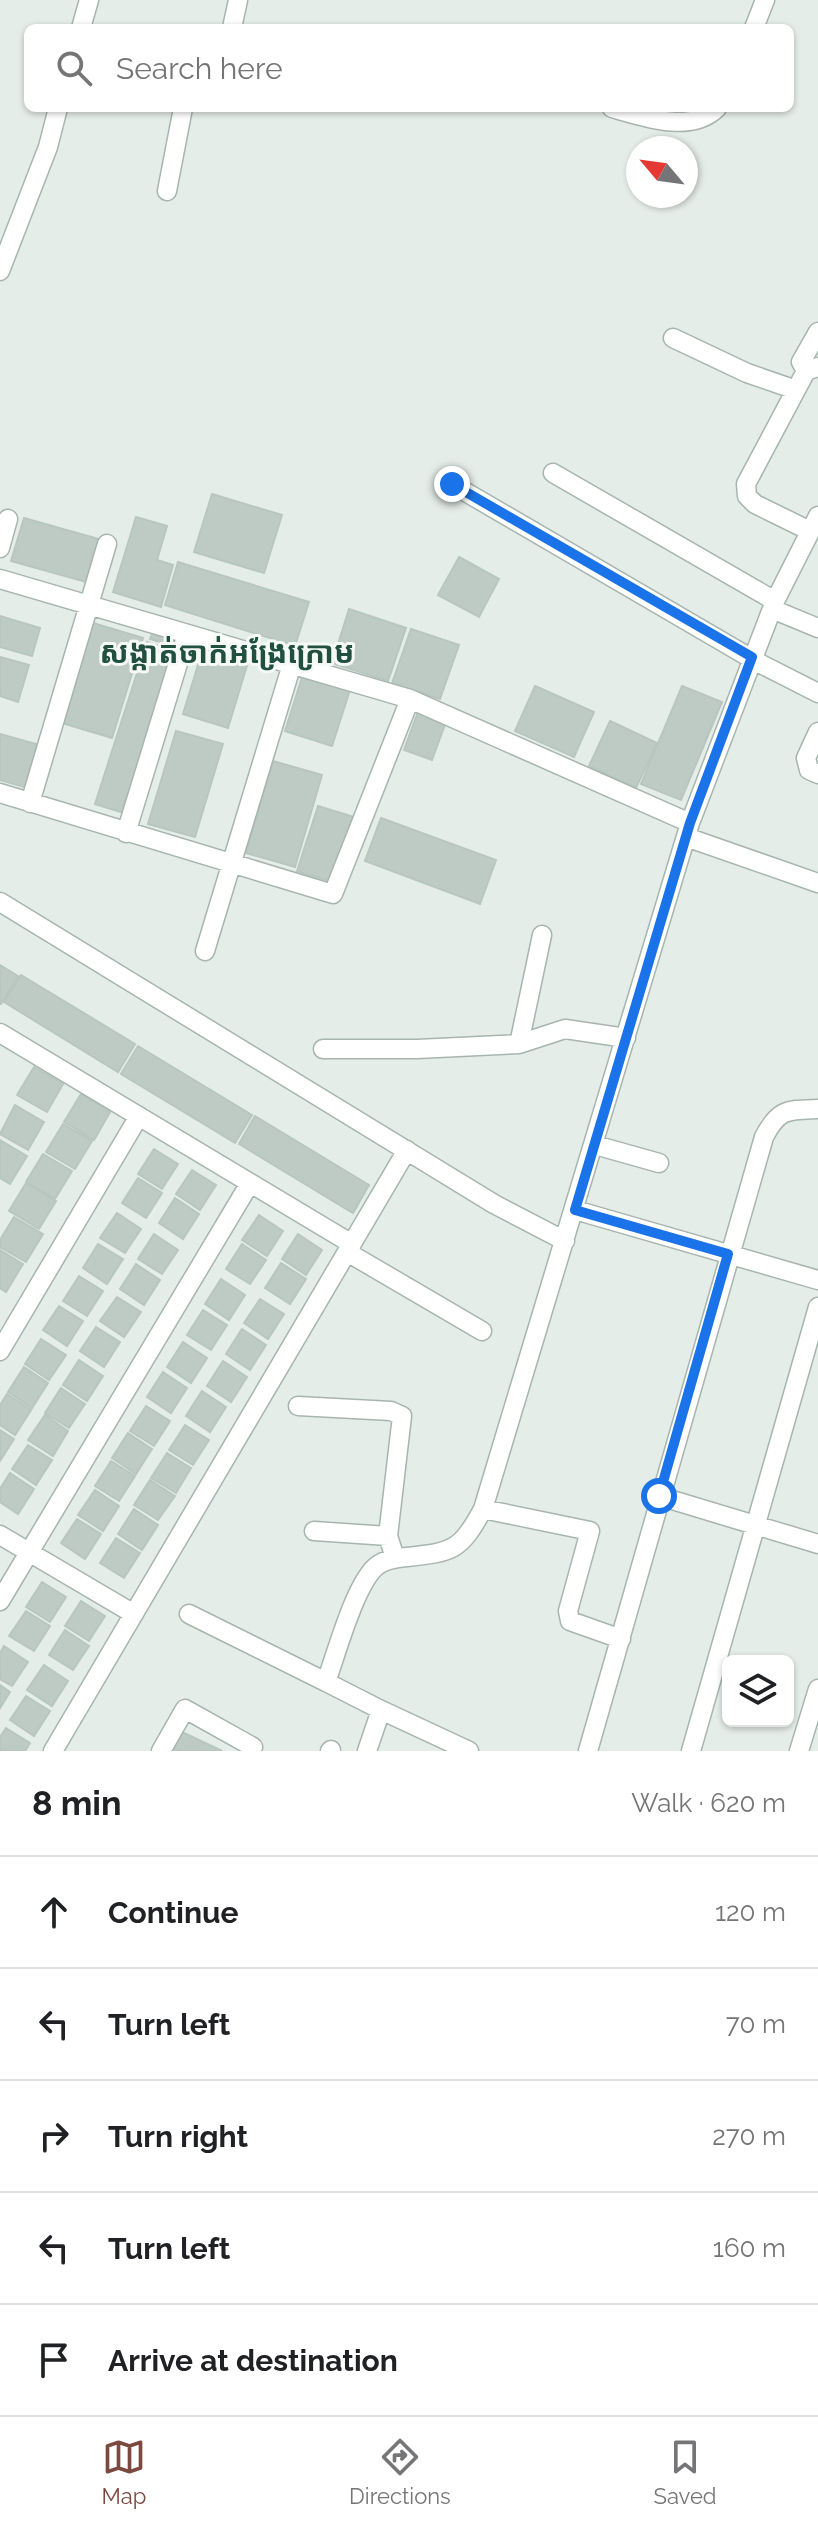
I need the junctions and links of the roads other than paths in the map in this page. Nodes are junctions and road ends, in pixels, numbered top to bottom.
1 (89, 0) edge
2 (238, 0) edge
3 (765, 0) edge
4 (82, 24) edge
5 (233, 24) edge
6 (756, 24) edge
7 (57, 112) edge
8 (182, 112) edge
9 (633, 112) edge
10 (713, 112) edge
11 (167, 191) dead end
12 (0, 271) edge
13 (818, 332) edge
14 (673, 338) dead end
15 (812, 369) edge
16 (796, 390) junction
17 (553, 473) dead end
18 (452, 484) dead end
19 (8, 519) dead end
20 (815, 525) edge
21 (107, 544) dead end
22 (0, 548) edge
23 (0, 579) edge
24 (773, 605) junction
25 (91, 606) junction
26 (818, 628) edge
27 (187, 634) junction
28 (752, 657) junction
29 (292, 664) junction
30 (818, 693) edge
31 (410, 699) junction
32 (818, 732) edge
33 (818, 774) edge
34 (0, 793) edge
35 (30, 803) junction
36 (688, 830) junction
37 (126, 833) junction
38 (231, 865) junction
39 (818, 883) edge
40 (0, 902) edge
41 (542, 935) dead end
42 (205, 951) dead end
43 (0, 1033) edge
44 (626, 1038) junction
45 (519, 1044) junction
46 (323, 1049) dead end
47 (818, 1109) edge
48 (139, 1116) junction
49 (595, 1145) junction
50 (407, 1150) junction
51 (659, 1163) dead end
52 (250, 1183) junction
53 (575, 1210) junction
54 (565, 1241) junction
55 (350, 1248) junction
56 (728, 1254) junction
57 (818, 1280) edge
58 (818, 1307) edge
59 (482, 1331) dead end
60 (0, 1351) edge
61 (298, 1406) dead end
62 (659, 1496) junction
63 (483, 1509) junction
64 (754, 1526) junction
65 (314, 1531) dead end
66 (0, 1535) edge
67 (388, 1536) junction
68 (818, 1544) edge
69 (29, 1552) junction
70 (395, 1558) junction
71 (0, 1601) edge
72 (134, 1614) junction
73 (189, 1614) dead end
74 (621, 1639) junction
75 (326, 1682) junction
76 (818, 1689) edge
77 (381, 1710) junction
78 (255, 1744) edge
79 (53, 1751) edge
80 (161, 1751) edge
81 (367, 1751) edge
82 (469, 1751) edge
83 (588, 1751) edge
84 (691, 1751) edge
85 (799, 1751) edge

1 - 4 street
2 - 5 street
3 - 6 street
7 - 12 street
8 - 11 street
9 - 10 street
13 - 15 street
14 - 16 street
15 - 16 street
16 - 20 street
17 - 24 street
18 - 28 street
19 - 22 street
20 - 24 street
21 - 25 street
23 - 25 street
24 - 26 street
24 - 28 street
25 - 27 street
25 - 35 street
27 - 29 street
27 - 37 street
28 - 30 street
28 - 36 street
29 - 31 street
29 - 38 street
31 - 36 street
31 - 38 street
32 - 33 street
34 - 35 street
35 - 37 street
36 - 39 street
36 - 44 street
37 - 38 street
38 - 42 street
40 - 50 street
41 - 45 street
43 - 48 street
44 - 45 street
44 - 49 street
45 - 46 street
47 - 56 street
48 - 52 street
48 - 60 street
49 - 51 street
49 - 53 street
50 - 54 street
50 - 55 street
52 - 55 street
52 - 69 street
53 - 54 street
53 - 56 street
54 - 63 street
55 - 59 street
55 - 72 street
56 - 57 street
56 - 62 street
58 - 64 street
61 - 67 street
62 - 64 street
62 - 74 street
63 - 70 street
63 - 74 street
64 - 68 street
64 - 84 street
65 - 67 street
66 - 69 street
67 - 70 street
69 - 71 street
69 - 72 street
70 - 75 street
72 - 79 street
73 - 75 street
74 - 83 street
75 - 77 street
76 - 85 street
77 - 81 street
77 - 82 street
78 - 80 street

